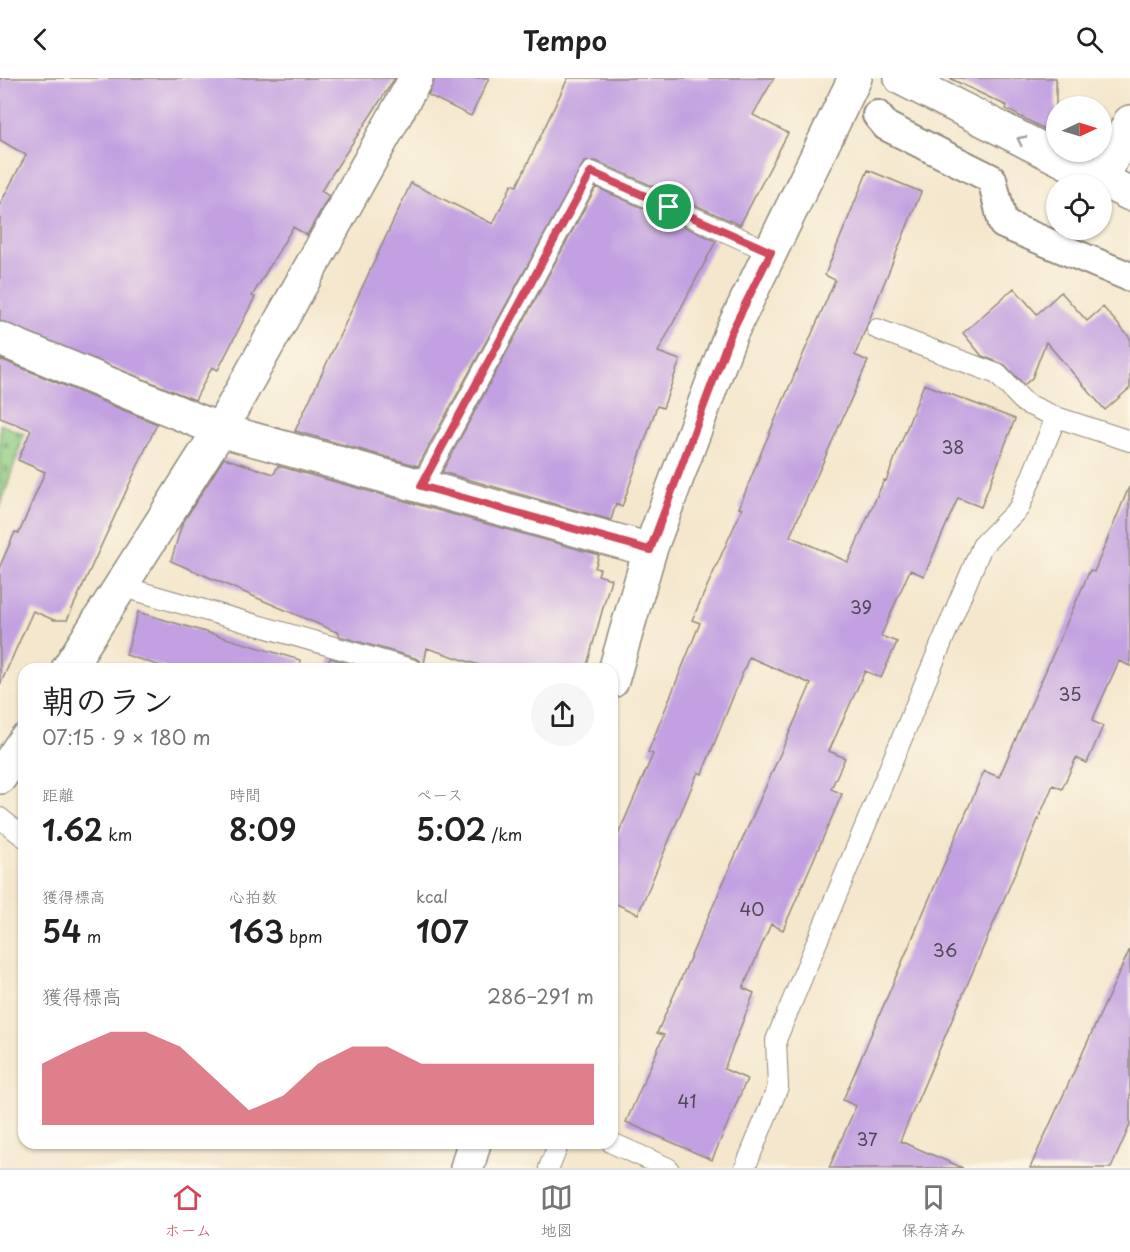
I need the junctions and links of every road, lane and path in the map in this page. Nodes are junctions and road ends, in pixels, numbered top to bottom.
1 (416, 78) edge
2 (855, 78) edge
3 (900, 78) edge
4 (877, 115) dead end
5 (1130, 122) edge
6 (1089, 174) edge
7 (1104, 174) edge
8 (1112, 185) edge
9 (1130, 194) edge
10 (771, 252) junction
11 (1130, 277) edge
12 (877, 329) dead end
13 (0, 339) edge
14 (1056, 417) junction
15 (220, 430) junction
16 (1130, 441) edge
17 (421, 486) junction
18 (650, 550) junction
19 (120, 586) junction
20 (73, 663) edge
21 (390, 663) edge
22 (617, 663) edge
23 (17, 743) edge
24 (0, 777) edge
25 (0, 818) edge
26 (18, 832) edge
27 (618, 1146) edge
28 (472, 1149) edge
29 (556, 1149) edge
30 (467, 1168) edge
31 (549, 1168) edge
32 (668, 1168) edge
33 (745, 1168) edge

1 - 15 street
2 - 10 street
6 -> 3 street
4 - 11 street
5 - 7 street
8 - 9 street
10 - 17 lane
10 - 18 street
12 - 14 lane
13 - 15 street
14 - 16 lane
14 - 33 lane
15 - 17 street
15 - 19 street
17 - 18 street
18 - 22 street
19 - 20 street
19 - 21 lane
23 - 24 street
25 - 26 lane
27 - 32 lane
28 - 30 street
29 - 31 lane

